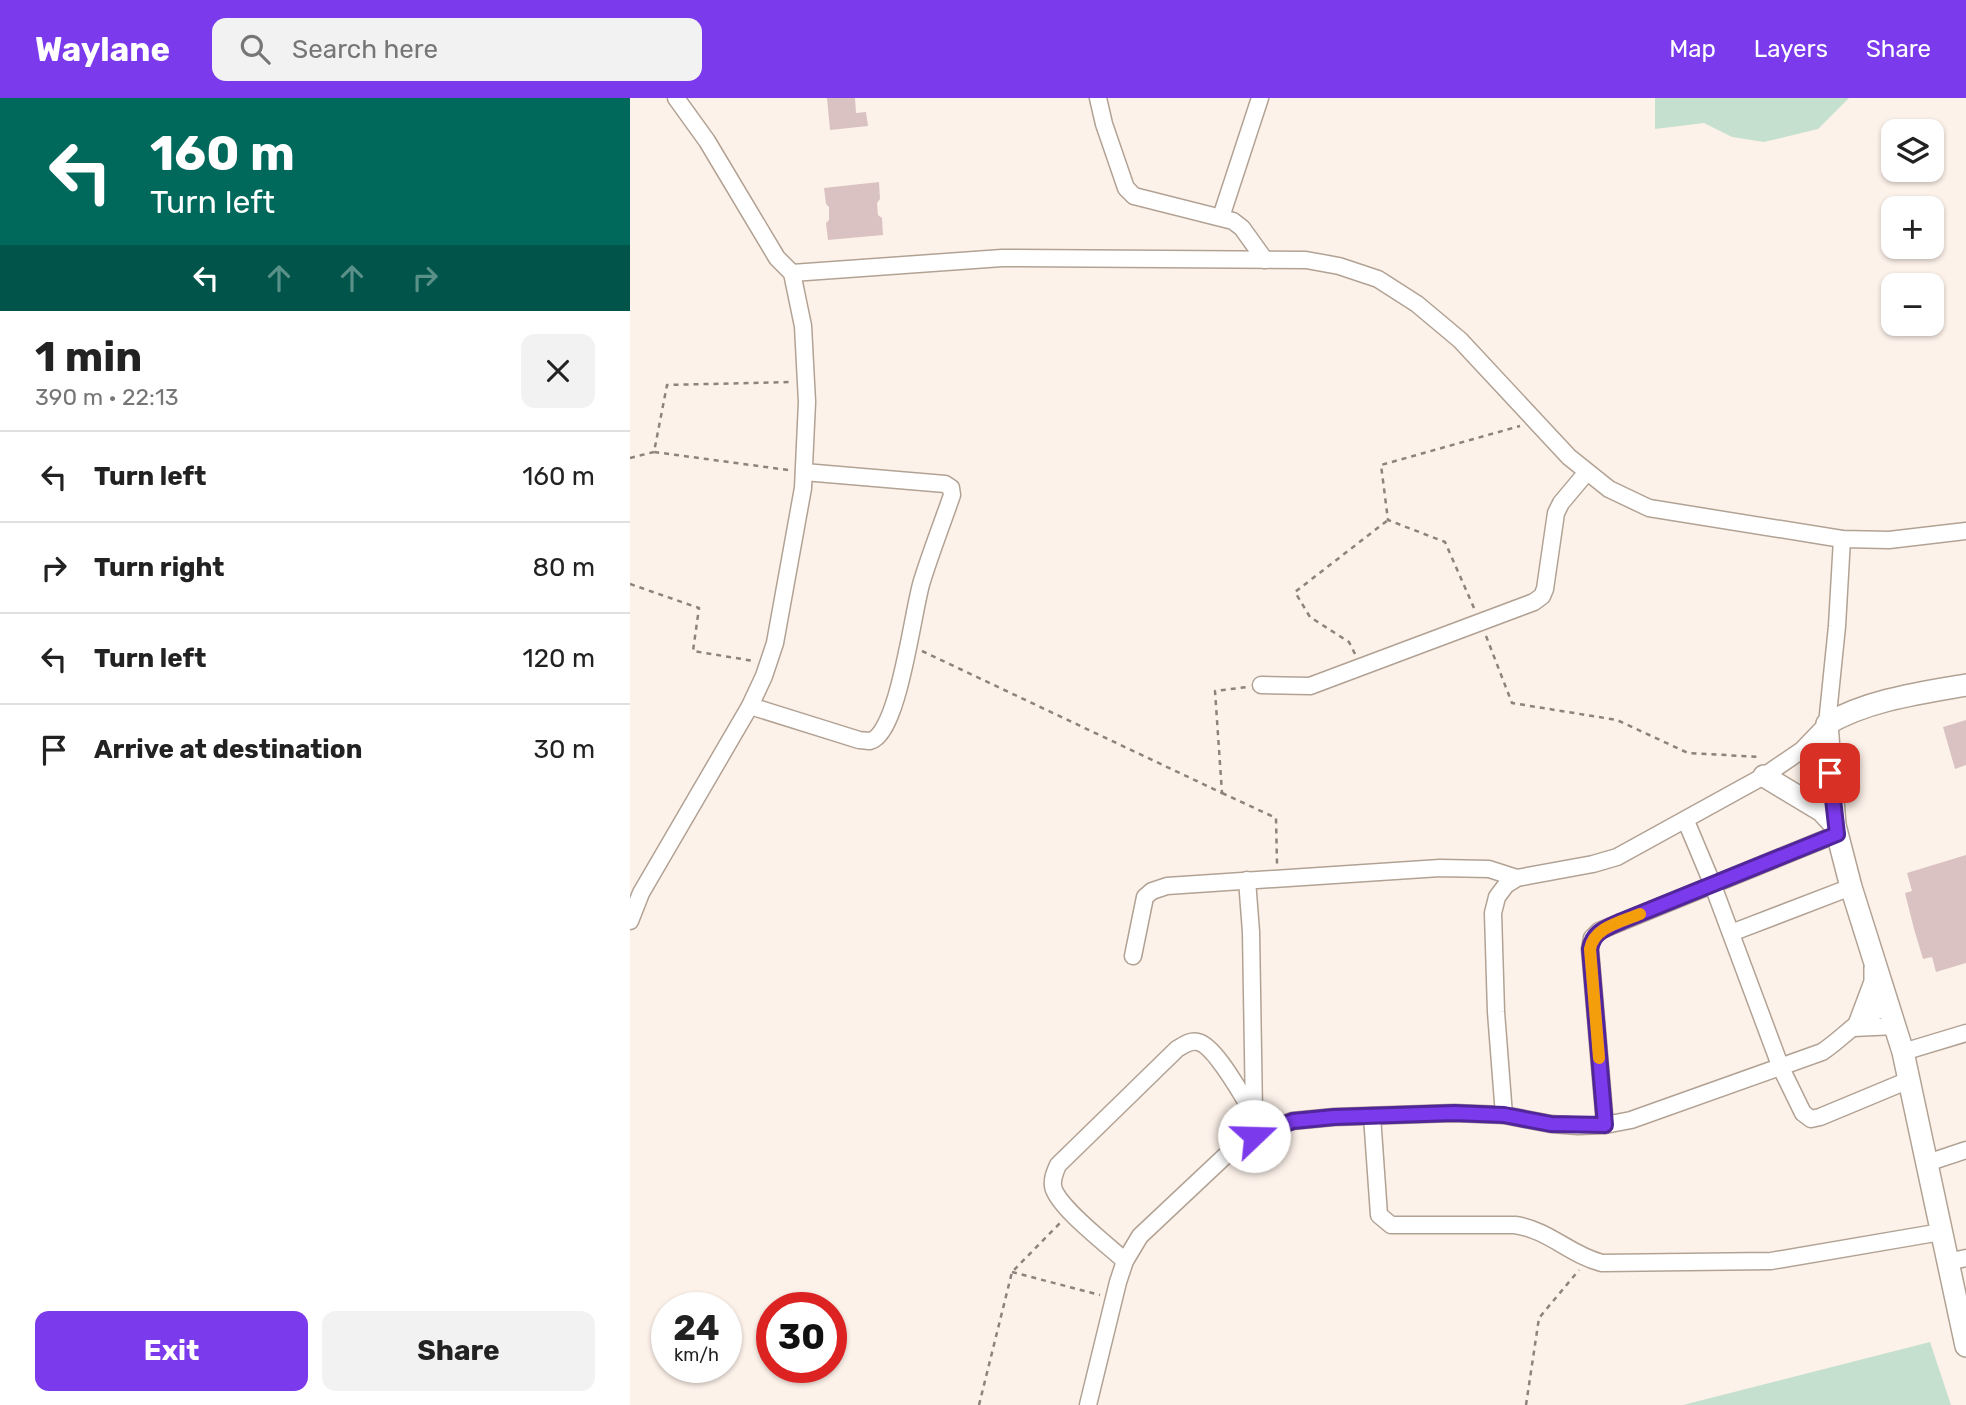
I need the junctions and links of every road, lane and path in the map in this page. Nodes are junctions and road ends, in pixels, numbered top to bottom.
1 (676, 98) edge
2 (1098, 98) edge
3 (1260, 98) edge
4 (1220, 217) junction
5 (1265, 260) junction
6 (792, 273) junction
7 (806, 382) junction
8 (1537, 421) junction
9 (654, 452) junction
10 (630, 458) edge
11 (804, 472) junction
12 (1587, 472) junction
13 (1388, 520) junction
14 (1966, 531) edge
15 (1842, 539) junction
16 (630, 584) edge
17 (1481, 621) junction
18 (909, 645) junction
19 (768, 663) junction
20 (1361, 667) junction
21 (1261, 685) joint
22 (1966, 685) edge
23 (750, 706) junction
24 (1828, 724) junction
25 (1789, 759) junction
26 (1764, 776) junction
27 (1222, 793) junction
28 (1686, 821) junction
29 (1836, 829) junction
30 (1278, 878) junction
31 (1517, 878) junction
32 (1247, 880) junction
33 (1712, 883) junction
34 (1851, 887) junction
35 (630, 921) edge
36 (1731, 933) junction
37 (1133, 956) dead end
38 (1874, 959) junction
39 (1893, 1016) junction
40 (1856, 1025) junction
41 (1966, 1033) edge
42 (1903, 1052) junction
43 (1782, 1068) junction
44 (1909, 1080) junction
45 (1254, 1114) junction
46 (1504, 1115) junction
47 (1372, 1116) junction
48 (1605, 1125) junction
49 (1254, 1136) junction
50 (1966, 1150) edge
51 (1927, 1163) junction
52 (1071, 1212) junction
53 (1941, 1232) junction
54 (1588, 1259) junction
55 (1957, 1260) edge
56 (1125, 1261) junction
57 (1012, 1272) junction
58 (1115, 1298) junction
59 (1966, 1346) edge
60 (979, 1405) edge
61 (1087, 1405) edge
62 (1526, 1405) edge

1 - 6 street
2 - 4 street
3 - 4 street
4 - 5 street
5 - 6 street
5 - 8 street
6 - 7 street
7 - 9 path
7 - 11 street
8 - 12 street
8 - 13 path
9 - 10 path
9 - 11 path
11 - 18 street
11 - 19 street
12 - 15 street
12 - 17 street
13 - 17 path
13 - 20 path
14 - 15 street
15 - 24 street
16 - 19 path
17 - 20 street
17 - 25 path
18 - 23 street
18 - 27 path
19 - 23 street
20 - 21 street
21 - 27 path
22 - 24 street
23 - 35 street
24 - 25 street
24 - 29 street
25 - 26 street
26 - 28 street
26 - 29 street
27 - 30 path
28 - 31 street
28 - 33 street
29 - 33 street
29 - 34 street
30 - 31 street
30 - 32 street
31 - 46 street
32 - 37 street
32 - 45 street
33 - 36 street
33 - 48 street
34 - 36 street
34 - 38 street
36 - 43 street
38 - 39 street
38 - 40 street
39 - 40 street
39 - 42 street
40 - 43 street
41 - 42 street
42 - 44 street
43 - 44 street
43 - 48 street
44 - 51 street
45 - 49 street
45 - 52 street
46 - 47 street
46 - 48 street
47 - 49 street
47 - 54 street
49 - 56 street
50 - 51 street
51 - 53 street
52 - 56 street
52 - 57 path
53 - 54 street
53 - 55 street
54 - 62 path
55 - 59 street
56 - 58 street
57 - 58 path
57 - 60 path
58 - 61 street

